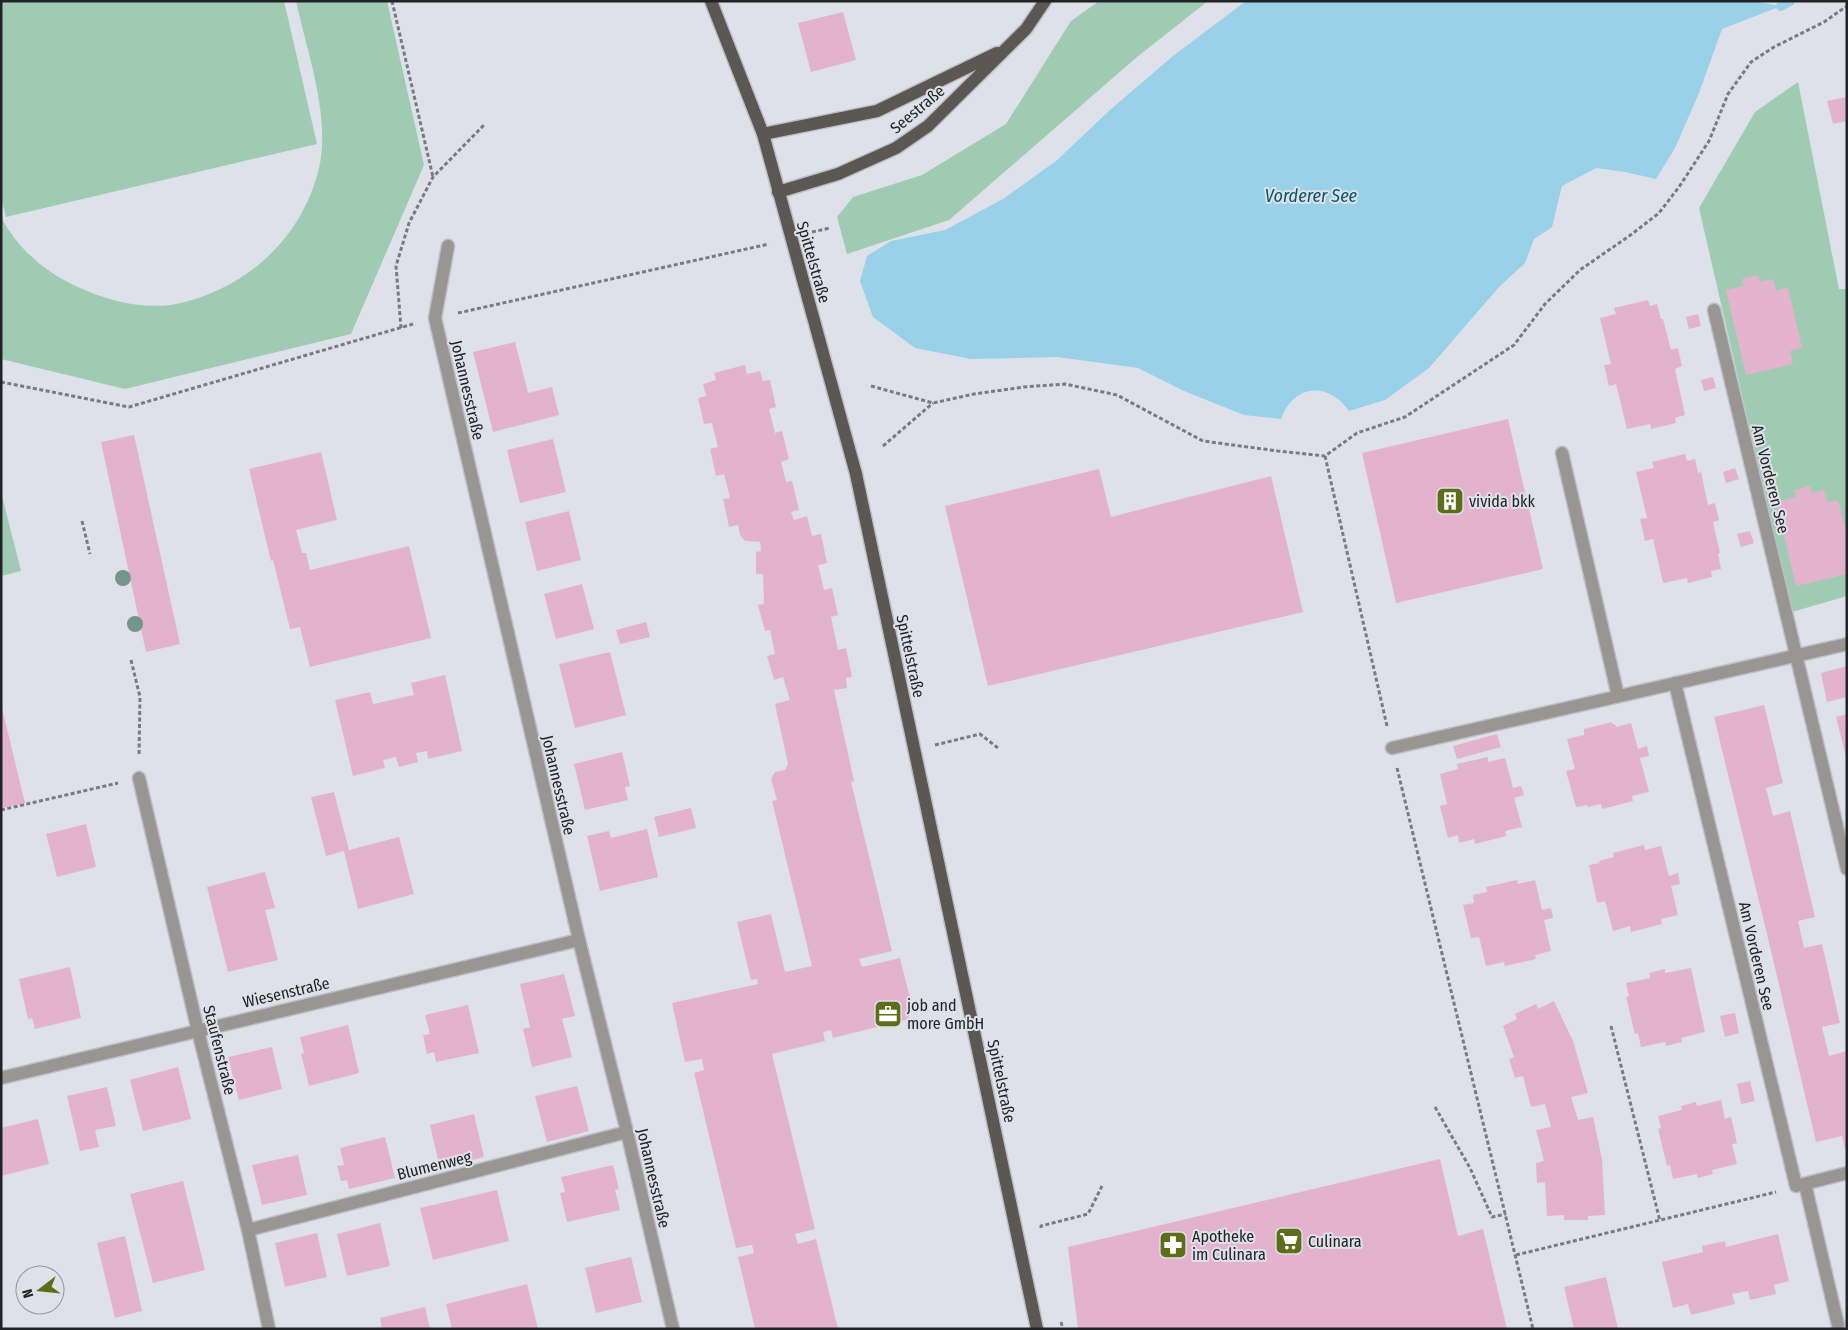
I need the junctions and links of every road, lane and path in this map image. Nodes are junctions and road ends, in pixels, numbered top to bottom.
1 (392, 1) edge
2 (711, 1) edge
3 (1045, 1) edge
4 (1847, 6) edge
5 (1006, 49) junction
6 (484, 125) dead end
7 (763, 134) junction
8 (433, 177) junction
9 (778, 192) junction
10 (448, 246) dead end
11 (749, 249) dead end
12 (1714, 310) dead end
13 (435, 318) junction
14 (1, 382) edge
15 (871, 386) dead end
16 (933, 403) junction
17 (883, 446) dead end
18 (1562, 453) dead end
19 (1325, 456) junction
20 (82, 521) dead end
21 (90, 554) dead end
22 (1847, 644) edge
23 (1798, 656) junction
24 (131, 660) dead end
25 (1675, 683) junction
26 (1618, 696) junction
27 (931, 746) dead end
28 (998, 748) dead end
29 (1392, 748) junction
30 (139, 778) junction
31 (1, 810) edge
32 (1847, 868) edge
33 (578, 940) junction
34 (1611, 1026) dead end
35 (198, 1031) junction
36 (1, 1078) edge
37 (1435, 1107) dead end
38 (627, 1132) junction
39 (1847, 1173) edge
40 (1800, 1185) junction
41 (1102, 1186) dead end
42 (1506, 1214) junction
43 (1660, 1221) junction
44 (248, 1230) junction
45 (1042, 1235) dead end
46 (1516, 1255) junction
47 (1060, 1319) dead end
48 (1838, 1325) dead end
49 (668, 1328) edge
50 (269, 1329) edge
51 (1036, 1329) edge
52 (1062, 1329) edge
53 (1533, 1329) edge

1 - 8 path
2 - 7 main road, Spittelstraße
3 - 5 main road, Seestraße
4 - 19 path
5 - 7 main road, Seestraße
5 - 9 main road, Seestraße
6 - 8 path
7 - 9 main road, Spittelstraße
8 - 14 path
9 - 51 main road, Spittelstraße
10 - 13 street, Johannesstraße
11 - 13 path
12 - 23 street, Am Vorderen See
13 - 33 street, Johannesstraße
15 - 16 path
16 - 17 path
16 - 19 path
18 - 26 street
19 - 29 path
20 - 21 path
22 - 23 street
23 - 25 street
23 - 32 street, Am Vorderen See
24 - 30 path
25 - 26 street
25 - 40 street, Am Vorderen See
26 - 29 street
27 - 28 path
29 - 42 path
30 - 31 path
30 - 35 street, Staufenstraße
33 - 35 street, Wiesenstraße
33 - 38 street, Johannesstraße
34 - 43 path
35 - 36 street, Wiesenstraße
35 - 44 street, Staufenstraße
37 - 42 path
38 - 44 street, Blumenweg
38 - 49 street, Johannesstraße
39 - 40 street
40 - 43 path
40 - 48 street, Am Vorderen See
41 - 45 path
42 - 46 path
43 - 46 path
44 - 50 street, Staufenstraße
46 - 53 path
47 - 52 path

